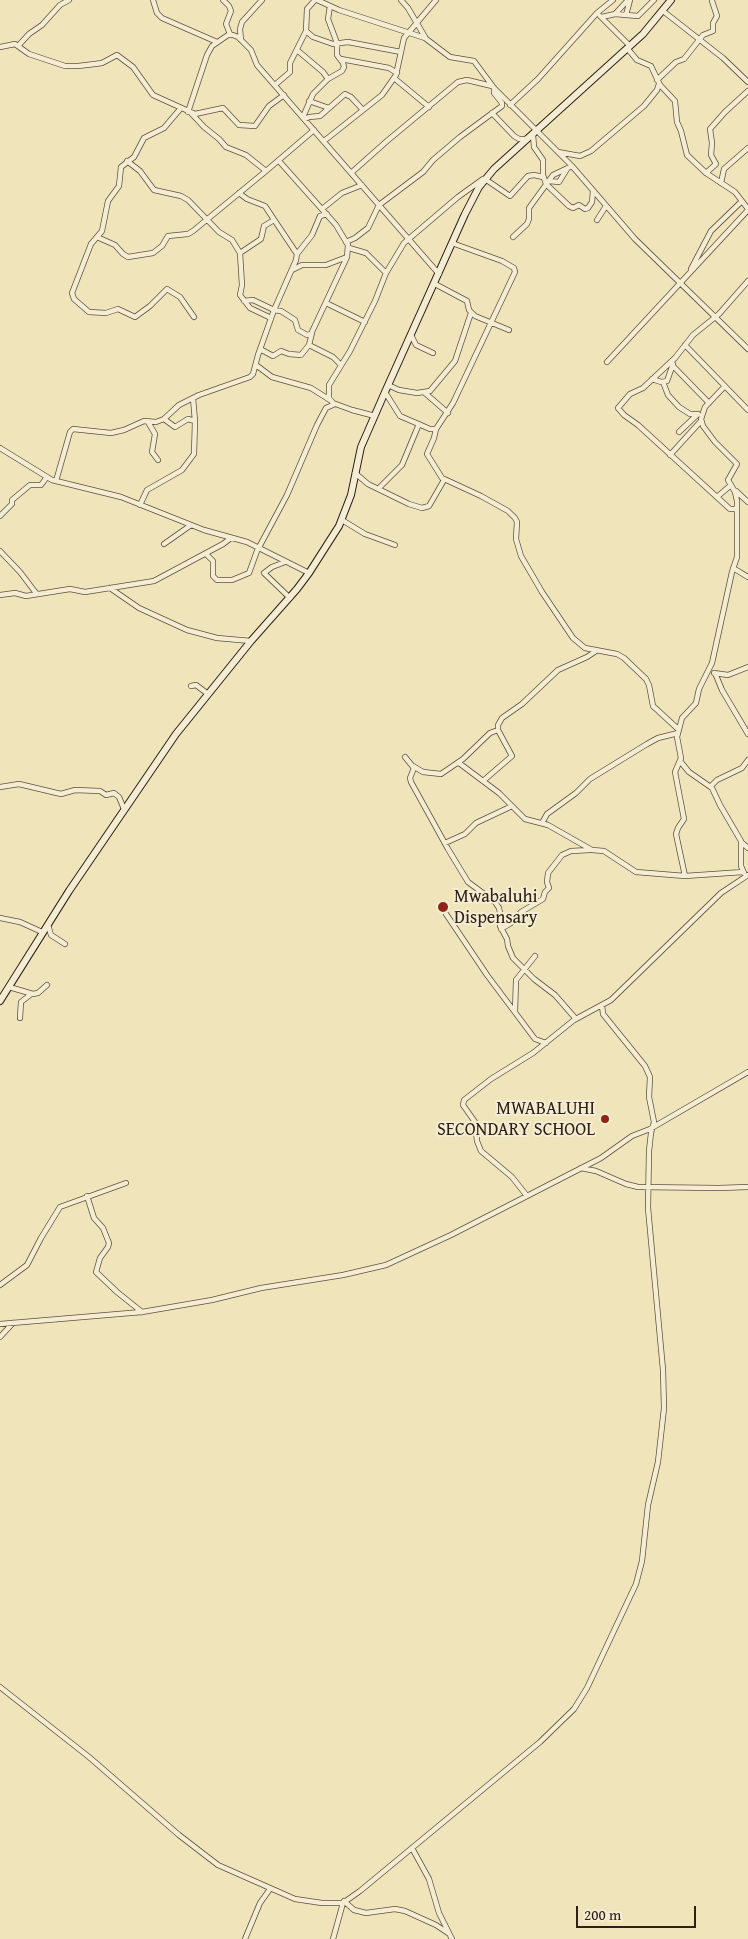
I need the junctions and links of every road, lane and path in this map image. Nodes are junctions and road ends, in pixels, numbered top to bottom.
1 (69, 0) edge
2 (153, 0) edge
3 (223, 0) edge
4 (262, 0) edge
5 (316, 0) edge
6 (402, 0) edge
7 (436, 0) edge
8 (613, 0) edge
9 (629, 0) edge
10 (654, 0) edge
11 (671, 0) edge
12 (712, 1) edge
13 (330, 6) junction
14 (664, 9) junction
15 (597, 13) junction
16 (615, 14) junction
17 (626, 15) junction
18 (602, 17) junction
19 (416, 22) junction
20 (306, 31) junction
21 (409, 32) junction
22 (230, 34) junction
23 (425, 38) junction
24 (700, 39) junction
25 (241, 40) junction
26 (217, 42) junction
27 (337, 43) junction
28 (18, 46) junction
29 (0, 47) edge
30 (629, 47) junction
31 (297, 50) junction
32 (401, 52) junction
33 (340, 59) junction
34 (396, 75) junction
35 (328, 80) junction
36 (658, 82) junction
37 (748, 82) edge
38 (275, 85) junction
39 (493, 87) junction
40 (748, 91) edge
41 (284, 95) junction
42 (309, 101) junction
43 (510, 106) junction
44 (429, 107) junction
45 (181, 108) junction
46 (329, 108) junction
47 (363, 110) junction
48 (189, 112) junction
49 (492, 113) junction
50 (304, 118) junction
51 (314, 130) junction
52 (533, 135) junction
53 (324, 141) junction
54 (748, 148) edge
55 (557, 151) junction
56 (279, 160) junction
57 (127, 161) junction
58 (572, 166) junction
59 (567, 169) junction
60 (266, 171) junction
61 (351, 173) junction
62 (706, 173) junction
63 (543, 177) junction
64 (486, 178) junction
65 (547, 183) junction
66 (721, 183) junction
67 (362, 185) junction
68 (593, 191) junction
69 (239, 193) junction
70 (742, 201) junction
71 (379, 205) junction
72 (606, 206) junction
73 (322, 209) junction
74 (748, 209) edge
75 (327, 214) junction
76 (206, 219) junction
77 (274, 220) junction
78 (598, 220) dead end
79 (97, 237) junction
80 (513, 237) dead end
81 (408, 238) junction
82 (346, 242) junction
83 (452, 243) junction
84 (348, 248) junction
85 (240, 253) junction
86 (297, 254) junction
87 (347, 257) junction
88 (292, 270) junction
89 (690, 271) junction
90 (386, 273) junction
91 (440, 274) junction
92 (748, 281) edge
93 (679, 283) junction
94 (435, 284) junction
95 (244, 301) junction
96 (326, 304) junction
97 (274, 310) junction
98 (471, 313) junction
99 (194, 317) dead end
100 (271, 318) junction
101 (715, 318) junction
102 (365, 322) junction
103 (492, 323) junction
104 (509, 330) dead end
105 (312, 333) junction
106 (411, 334) junction
107 (309, 345) junction
108 (684, 345) junction
109 (260, 349) junction
110 (748, 349) edge
111 (433, 353) dead end
112 (675, 358) junction
113 (607, 362) dead end
114 (256, 365) junction
115 (341, 365) junction
116 (672, 365) junction
117 (652, 379) junction
118 (663, 382) junction
119 (388, 385) junction
120 (724, 387) junction
121 (385, 392) junction
122 (322, 394) junction
123 (425, 394) junction
124 (193, 398) junction
125 (331, 400) junction
126 (708, 403) junction
127 (335, 404) junction
128 (327, 407) junction
129 (748, 410) edge
130 (701, 412) junction
131 (448, 413) junction
132 (375, 416) junction
133 (164, 419) junction
134 (195, 421) junction
135 (702, 421) junction
136 (148, 422) junction
137 (419, 424) junction
138 (436, 429) junction
139 (679, 432) dead end
140 (0, 448) edge
141 (670, 455) junction
142 (158, 460) dead end
143 (355, 473) junction
144 (47, 477) junction
145 (444, 480) junction
146 (56, 481) junction
147 (732, 487) junction
148 (378, 489) junction
149 (717, 497) junction
150 (748, 502) edge
151 (140, 505) junction
152 (737, 509) junction
153 (0, 516) edge
154 (342, 520) junction
155 (191, 525) junction
156 (231, 538) junction
157 (164, 544) dead end
158 (395, 545) dead end
159 (260, 548) junction
160 (0, 551) edge
161 (206, 554) junction
162 (285, 562) junction
163 (733, 568) junction
164 (310, 573) junction
165 (748, 577) edge
166 (110, 588) junction
167 (36, 594) junction
168 (0, 595) edge
169 (290, 598) junction
170 (251, 641) junction
171 (597, 651) junction
172 (748, 667) edge
173 (708, 672) junction
174 (715, 673) junction
175 (191, 686) dead end
176 (208, 694) junction
177 (498, 730) junction
178 (678, 731) junction
179 (748, 734) edge
180 (405, 757) dead end
181 (748, 760) edge
182 (680, 761) junction
183 (459, 763) junction
184 (412, 765) junction
185 (483, 781) junction
186 (711, 786) junction
187 (0, 787) edge
188 (512, 806) junction
189 (124, 809) junction
190 (542, 823) junction
191 (741, 842) junction
192 (445, 843) junction
193 (748, 848) edge
194 (591, 850) junction
195 (743, 872) junction
196 (748, 875) edge
197 (685, 876) junction
198 (446, 914) dead end
199 (0, 918) edge
200 (48, 924) junction
201 (501, 929) junction
202 (42, 932) junction
203 (65, 944) dead end
204 (535, 956) dead end
205 (523, 969) junction
206 (47, 985) dead end
207 (9, 987) junction
208 (31, 994) junction
209 (0, 1001) edge
210 (602, 1006) junction
211 (514, 1013) junction
212 (20, 1018) dead end
213 (576, 1019) junction
214 (546, 1043) junction
215 (748, 1072) edge
216 (653, 1127) junction
217 (581, 1168) junction
218 (126, 1183) dead end
219 (648, 1187) junction
220 (748, 1187) edge
221 (87, 1196) junction
222 (527, 1196) junction
223 (0, 1285) edge
224 (142, 1312) junction
225 (14, 1323) junction
226 (0, 1324) edge
227 (0, 1337) edge
228 (0, 1687) edge
229 (412, 1848) junction
230 (270, 1889) junction
231 (344, 1902) junction
232 (448, 1933) junction
233 (245, 1939) edge
234 (334, 1939) edge
235 (452, 1939) edge

1 - 28 street
2 - 26 street
3 - 22 street
4 - 25 street
5 - 13 street
5 - 20 street
6 - 19 street
7 - 19 street
8 - 15 street
9 - 16 street
9 - 17 street
10 - 14 street
10 - 17 street
11 - 14 street
12 - 24 street
13 - 21 street
13 - 27 street
14 - 24 street
14 - 30 street
15 - 18 street
15 - 43 street
16 - 17 street
16 - 18 street
18 - 30 street
19 - 21 street
19 - 23 street
20 - 27 street
20 - 31 street
21 - 23 street
21 - 32 street
22 - 25 street
22 - 26 street
23 - 39 street
24 - 36 street
24 - 37 street
25 - 38 street
26 - 48 street
27 - 32 street
27 - 33 street
28 - 29 street
28 - 45 street
30 - 36 street
30 - 52 street
31 - 35 street
31 - 38 street
32 - 34 street
33 - 34 street
33 - 35 street
34 - 44 street
34 - 47 street
35 - 42 street
36 - 55 street
36 - 62 street
38 - 41 street
39 - 43 street
39 - 44 street
39 - 49 street
40 - 62 street
41 - 48 street
41 - 50 street
42 - 46 street
42 - 50 street
43 - 52 street
44 - 61 street
45 - 48 street
45 - 57 street
46 - 47 street
46 - 50 street
47 - 53 street
48 - 60 street
49 - 52 street
49 - 71 street
50 - 51 street
51 - 53 street
51 - 56 street
52 - 55 street
52 - 63 street
52 - 64 street
53 - 61 street
54 - 66 street
55 - 58 street
56 - 60 street
56 - 73 street
57 - 76 street
57 - 79 street
58 - 59 street
58 - 68 street
59 - 65 street
59 - 65 street
60 - 69 street
61 - 67 street
62 - 66 street
63 - 64 street
63 - 65 street
64 - 81 street
64 - 83 street
65 - 68 street
65 - 80 street
66 - 70 street
67 - 71 street
67 - 73 street
68 - 72 street
69 - 76 street
69 - 77 street
70 - 74 street
70 - 89 street
71 - 81 street
71 - 82 street
72 - 78 street
72 - 93 street
73 - 75 street
74 - 89 street
75 - 82 street
75 - 86 street
76 - 79 street
76 - 85 street
77 - 85 street
77 - 86 street
79 - 99 street
81 - 90 street
81 - 91 street
82 - 84 street
83 - 91 street
83 - 103 street
84 - 87 street
84 - 90 street
85 - 95 street
86 - 88 street
87 - 88 street
87 - 96 street
88 - 97 street
89 - 93 street
90 - 102 street
91 - 94 street
92 - 101 street
93 - 101 street
93 - 113 street
94 - 98 street
94 - 106 street
95 - 97 street
95 - 100 street
96 - 102 street
96 - 105 street
97 - 100 street
97 - 105 street
98 - 103 street
98 - 123 street
100 - 109 street
101 - 108 street
101 - 110 street
102 - 115 street
103 - 104 street
103 - 131 street
105 - 107 street
106 - 111 street
106 - 119 street
107 - 109 street
107 - 115 street
108 - 112 street
108 - 120 street
109 - 114 street
112 - 116 street
112 - 117 street
114 - 122 street
114 - 124 street
115 - 125 street
116 - 118 street
116 - 126 street
117 - 118 street
117 - 141 street
118 - 130 street
119 - 121 street
119 - 123 street
120 - 126 street
120 - 129 street
121 - 132 street
121 - 137 street
122 - 125 street
122 - 128 street
123 - 131 street
124 - 133 street
124 - 134 street
125 - 127 street
126 - 130 street
127 - 128 street
127 - 132 street
128 - 159 street
130 - 135 street
130 - 139 street
131 - 138 street
132 - 143 street
133 - 134 street
133 - 136 street
134 - 151 street
135 - 141 street
135 - 147 street
136 - 142 street
136 - 146 street
137 - 138 street
137 - 148 street
138 - 145 street
140 - 144 street
141 - 149 street
143 - 148 street
143 - 154 street
144 - 146 street
144 - 153 street
145 - 148 street
145 - 171 street
146 - 151 street
147 - 149 street
147 - 150 street
147 - 152 street
149 - 152 street
151 - 155 street
152 - 163 street
154 - 158 street
154 - 164 street
155 - 156 street
155 - 157 street
156 - 159 street
156 - 161 street
159 - 161 street
159 - 162 street
160 - 167 street
161 - 166 street
162 - 164 street
162 - 169 street
163 - 165 street
163 - 173 street
164 - 169 street
166 - 167 street
166 - 170 street
167 - 168 street
169 - 170 street
170 - 176 street
171 - 177 street
171 - 178 street
172 - 174 street
173 - 174 street
173 - 178 street
174 - 179 street
175 - 176 street
176 - 189 street
177 - 183 street
177 - 185 street
178 - 182 street
178 - 190 street
180 - 184 street
181 - 186 street
182 - 186 street
182 - 197 street
183 - 184 street
183 - 185 street
184 - 192 street
185 - 188 street
186 - 191 street
187 - 189 street
188 - 190 street
188 - 192 street
189 - 200 street
190 - 194 street
191 - 193 street
191 - 195 street
192 - 201 street
194 - 197 street
194 - 201 street
195 - 196 street
195 - 197 street
196 - 210 street
198 - 211 street
199 - 202 street
200 - 202 street
200 - 203 street
201 - 205 street
202 - 207 street
204 - 205 street
205 - 211 street
205 - 213 street
206 - 208 street
207 - 208 street
207 - 209 street
208 - 212 street
210 - 213 street
210 - 216 street
211 - 214 street
213 - 214 street
214 - 222 street
215 - 216 street
216 - 217 street
216 - 219 street
217 - 219 street
217 - 222 street
218 - 221 street
219 - 220 street
219 - 229 street
221 - 223 street
221 - 224 street
222 - 224 street
224 - 225 street
225 - 226 street
225 - 227 street
228 - 230 street
229 - 231 street
229 - 232 street
230 - 231 street
230 - 233 street
231 - 232 street
231 - 234 street
232 - 235 street

